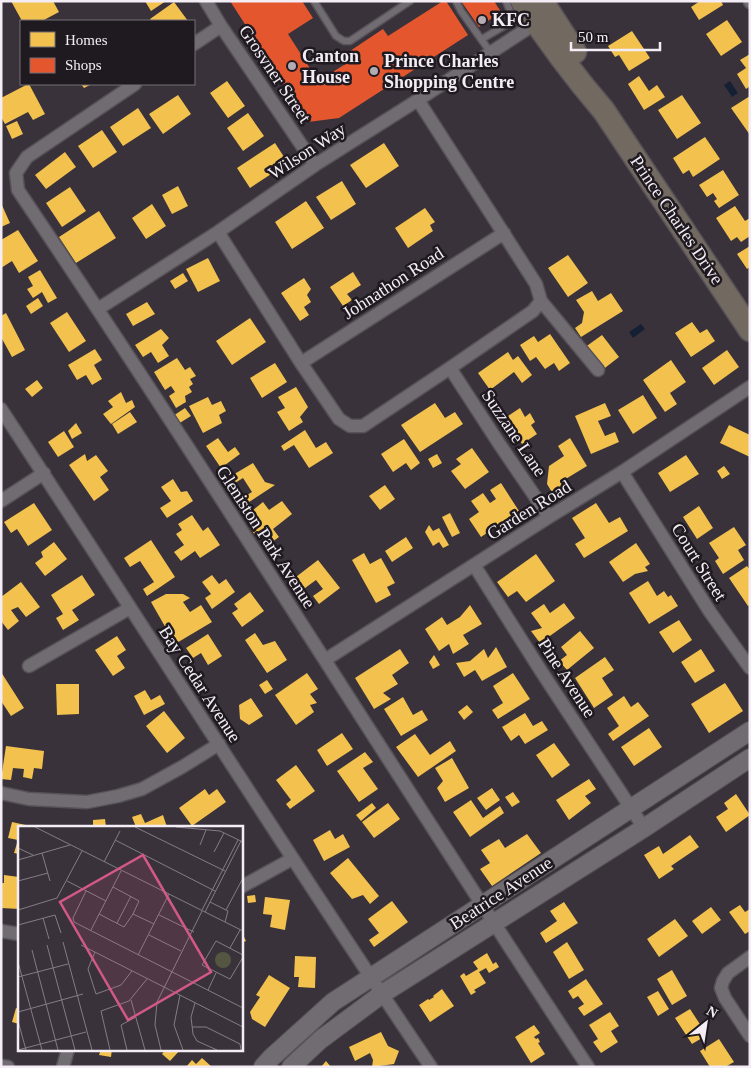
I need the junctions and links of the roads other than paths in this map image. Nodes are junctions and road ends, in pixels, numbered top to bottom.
1 (206, 1) edge
2 (314, 1) edge
3 (410, 1) edge
4 (456, 1) edge
5 (506, 1) edge
6 (522, 1) edge
7 (542, 1) edge
8 (536, 23) junction
9 (221, 26) junction
10 (482, 39) junction
11 (195, 43) edge
12 (491, 52) junction
13 (134, 85) edge
14 (418, 100) junction
15 (604, 111) junction
16 (315, 165) junction
17 (218, 232) junction
18 (504, 233) junction
19 (542, 300) junction
20 (98, 309) junction
21 (750, 330) edge
22 (301, 363) junction
23 (450, 368) junction
24 (598, 370) dead end
25 (750, 387) edge
26 (1, 409) edge
27 (622, 472) junction
28 (44, 473) junction
29 (1, 500) edge
30 (549, 516) junction
31 (474, 565) junction
32 (130, 608) junction
33 (325, 660) junction
34 (29, 666) dead end
35 (750, 668) edge
36 (750, 731) edge
37 (219, 744) junction
38 (750, 758) edge
39 (1, 793) edge
40 (631, 809) junction
41 (644, 828) junction
42 (292, 859) junction
43 (242, 886) edge
44 (481, 905) junction
45 (493, 924) junction
46 (1, 931) edge
47 (18, 934) edge
48 (750, 957) edge
49 (372, 977) junction
50 (382, 994) junction
51 (750, 1036) edge
52 (68, 1050) edge
53 (1, 1066) edge
54 (8, 1067) edge
55 (63, 1067) edge
56 (263, 1067) edge
57 (291, 1067) edge
58 (431, 1067) edge
59 (588, 1067) edge

1 - 9 street, Grosvner Street
2 - 3 lane
4 - 10 lane
5 - 10 lane
6 - 8 highway, Prince Charles Drive
7 - 15 highway, Prince Charles Drive
8 - 12 street, Wilson Way
8 - 15 highway, Prince Charles Drive
9 - 11 street
9 - 16 street, Grosvner Street
10 - 12 lane
12 - 14 street, Wilson Way
13 - 20 street, Gleniston Park Avenue
14 - 16 street, Wilson Way
14 - 18 street
15 - 21 highway, Prince Charles Drive
16 - 17 street, Wilson Way
17 - 20 street, Wilson Way
17 - 22 street
18 - 19 street
18 - 22 street, Johnathon Road
19 - 23 street
19 - 24 street
20 - 33 street, Gleniston Park Avenue
22 - 23 street
23 - 30 street, Suzzane Lane
25 - 27 street, Garden Road
26 - 28 street, Bay Cedar Avenue
27 - 30 street, Garden Road
27 - 35 street, Court Street
28 - 29 street
28 - 32 street, Bay Cedar Avenue
30 - 31 street, Garden Road
31 - 33 street, Garden Road
31 - 40 street, Pine Avenue
32 - 34 street
32 - 37 street, Bay Cedar Avenue
33 - 44 street, Gleniston Park Avenue
36 - 40 main road, Beatrice Avenue
37 - 39 street
37 - 42 street, Bay Cedar Avenue
38 - 41 main road, Beatrice Avenue
40 - 41 street, Pine Avenue
40 - 44 main road, Beatrice Avenue
41 - 45 main road, Beatrice Avenue
42 - 43 street
42 - 49 street, Bay Cedar Avenue
44 - 45 street, Gleniston Park Avenue
44 - 49 main road, Beatrice Avenue
45 - 50 main road, Beatrice Avenue
45 - 59 street
46 - 47 street
48 - 51 street
49 - 50 street, Bay Cedar Avenue
49 - 56 main road, Beatrice Avenue
50 - 57 main road, Beatrice Avenue
50 - 58 street, Bay Cedar Avenue
52 - 55 street
53 - 54 street

